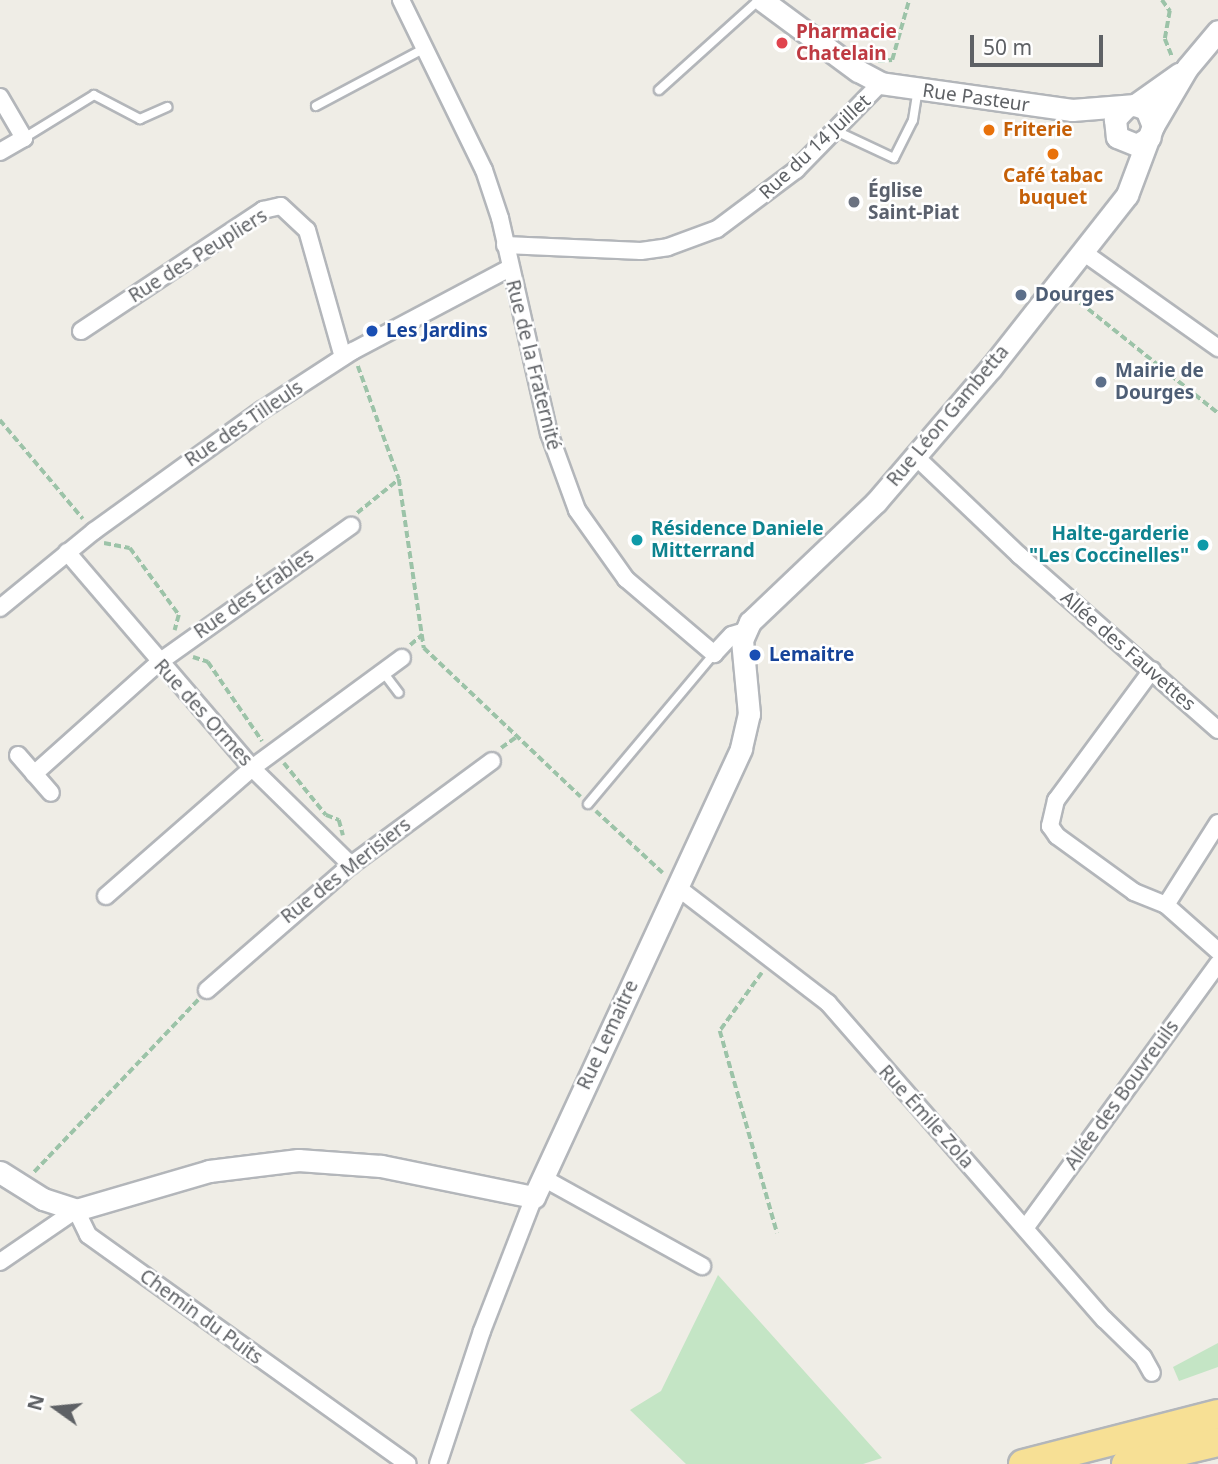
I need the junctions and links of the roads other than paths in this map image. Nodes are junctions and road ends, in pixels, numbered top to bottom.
1 (401, 0) edge
2 (761, 0) edge
3 (1218, 31) edge
4 (425, 48) junction
5 (1187, 68) junction
6 (875, 80) junction
7 (659, 90) dead end
8 (918, 90) junction
9 (0, 97) edge
10 (316, 106) dead end
11 (1131, 106) junction
12 (167, 107) dead end
13 (1072, 110) junction
14 (836, 131) junction
15 (1152, 131) junction
16 (1118, 136) junction
17 (24, 138) junction
18 (0, 152) edge
19 (1117, 205) junction
20 (505, 245) junction
21 (1083, 252) junction
22 (508, 269) junction
23 (81, 331) dead end
24 (1218, 348) edge
25 (348, 354) junction
26 (915, 456) junction
27 (351, 526) road end
28 (67, 552) junction
29 (0, 608) edge
30 (745, 631) junction
31 (714, 654) junction
32 (402, 658) dead end
33 (158, 663) junction
34 (1152, 670) junction
35 (383, 672) junction
36 (400, 693) dead end
37 (1218, 730) edge
38 (18, 755) dead end
39 (492, 761) dead end
40 (252, 768) junction
41 (34, 774) junction
42 (51, 793) dead end
43 (588, 804) road end
44 (1218, 823) edge
45 (351, 865) junction
46 (677, 887) junction
47 (106, 896) dead end
48 (1166, 905) junction
49 (1218, 951) edge
50 (1218, 964) edge
51 (207, 990) road end
52 (0, 1172) edge
53 (539, 1187) junction
54 (76, 1210) junction
55 (1026, 1227) junction
56 (0, 1262) edge
57 (702, 1266) dead end
58 (1152, 1373) dead end
59 (1218, 1414) edge
60 (1218, 1442) edge
61 (408, 1464) edge
62 (438, 1464) edge
63 (1023, 1464) edge
64 (1126, 1464) edge

1 - 4 street, Rue de la Fraternité
2 - 6 street
2 - 7 lane
3 - 5 street
4 - 10 lane
4 - 20 street, Rue de la Fraternité
5 - 11 street
5 - 15 street, Rue Léon Gambetta
6 - 8 street, Rue Pasteur
6 - 14 street, Rue du 14 Juillet
8 - 13 street, Rue Pasteur
8 - 14 lane
9 - 17 street
11 - 13 street, Rue Pasteur
11 - 15 street
11 - 16 street
12 - 17 lane
13 - 16 street, Rue Pasteur
14 - 20 street, Rue du 14 Juillet
15 - 16 street
15 - 19 street, Rue Léon Gambetta
16 - 19 street, Rue Léon Gambetta
17 - 18 street
19 - 21 street, Rue Léon Gambetta
20 - 22 street, Rue de la Fraternité
21 - 24 street
21 - 26 street, Rue Léon Gambetta
22 - 25 street, Rue des Tilleuls
22 - 31 street, Rue de la Fraternité
23 - 25 street, Rue des Peupliers
25 - 28 street, Rue des Tilleuls
26 - 30 street, Rue Léon Gambetta
26 - 34 street, Allée des Fauvettes
27 - 33 street, Rue des Érables
28 - 29 street, Rue des Tilleuls
28 - 33 street, Rue des Ormes
30 - 31 street
30 - 46 street, Rue Lemaitre
31 - 43 lane
32 - 35 street
33 - 40 street, Rue des Ormes
33 - 41 street, Rue des Érables
34 - 37 street, Allée des Fauvettes
34 - 48 street
35 - 36 lane
35 - 40 street
38 - 41 street
39 - 45 street, Rue des Merisiers
40 - 45 street, Rue des Ormes
40 - 47 street
41 - 42 street
44 - 48 street
45 - 51 street, Rue des Merisiers
46 - 53 street, Rue Lemaitre
46 - 55 street, Rue Émile Zola
48 - 49 street
50 - 55 street, Allée des Bouvreuils
52 - 54 street
53 - 54 street
53 - 57 street
53 - 62 street, Rue Lemaitre
54 - 56 street
54 - 61 street, Chemin du Puits
55 - 58 street, Rue Émile Zola
59 - 63 highway
60 - 64 highway

